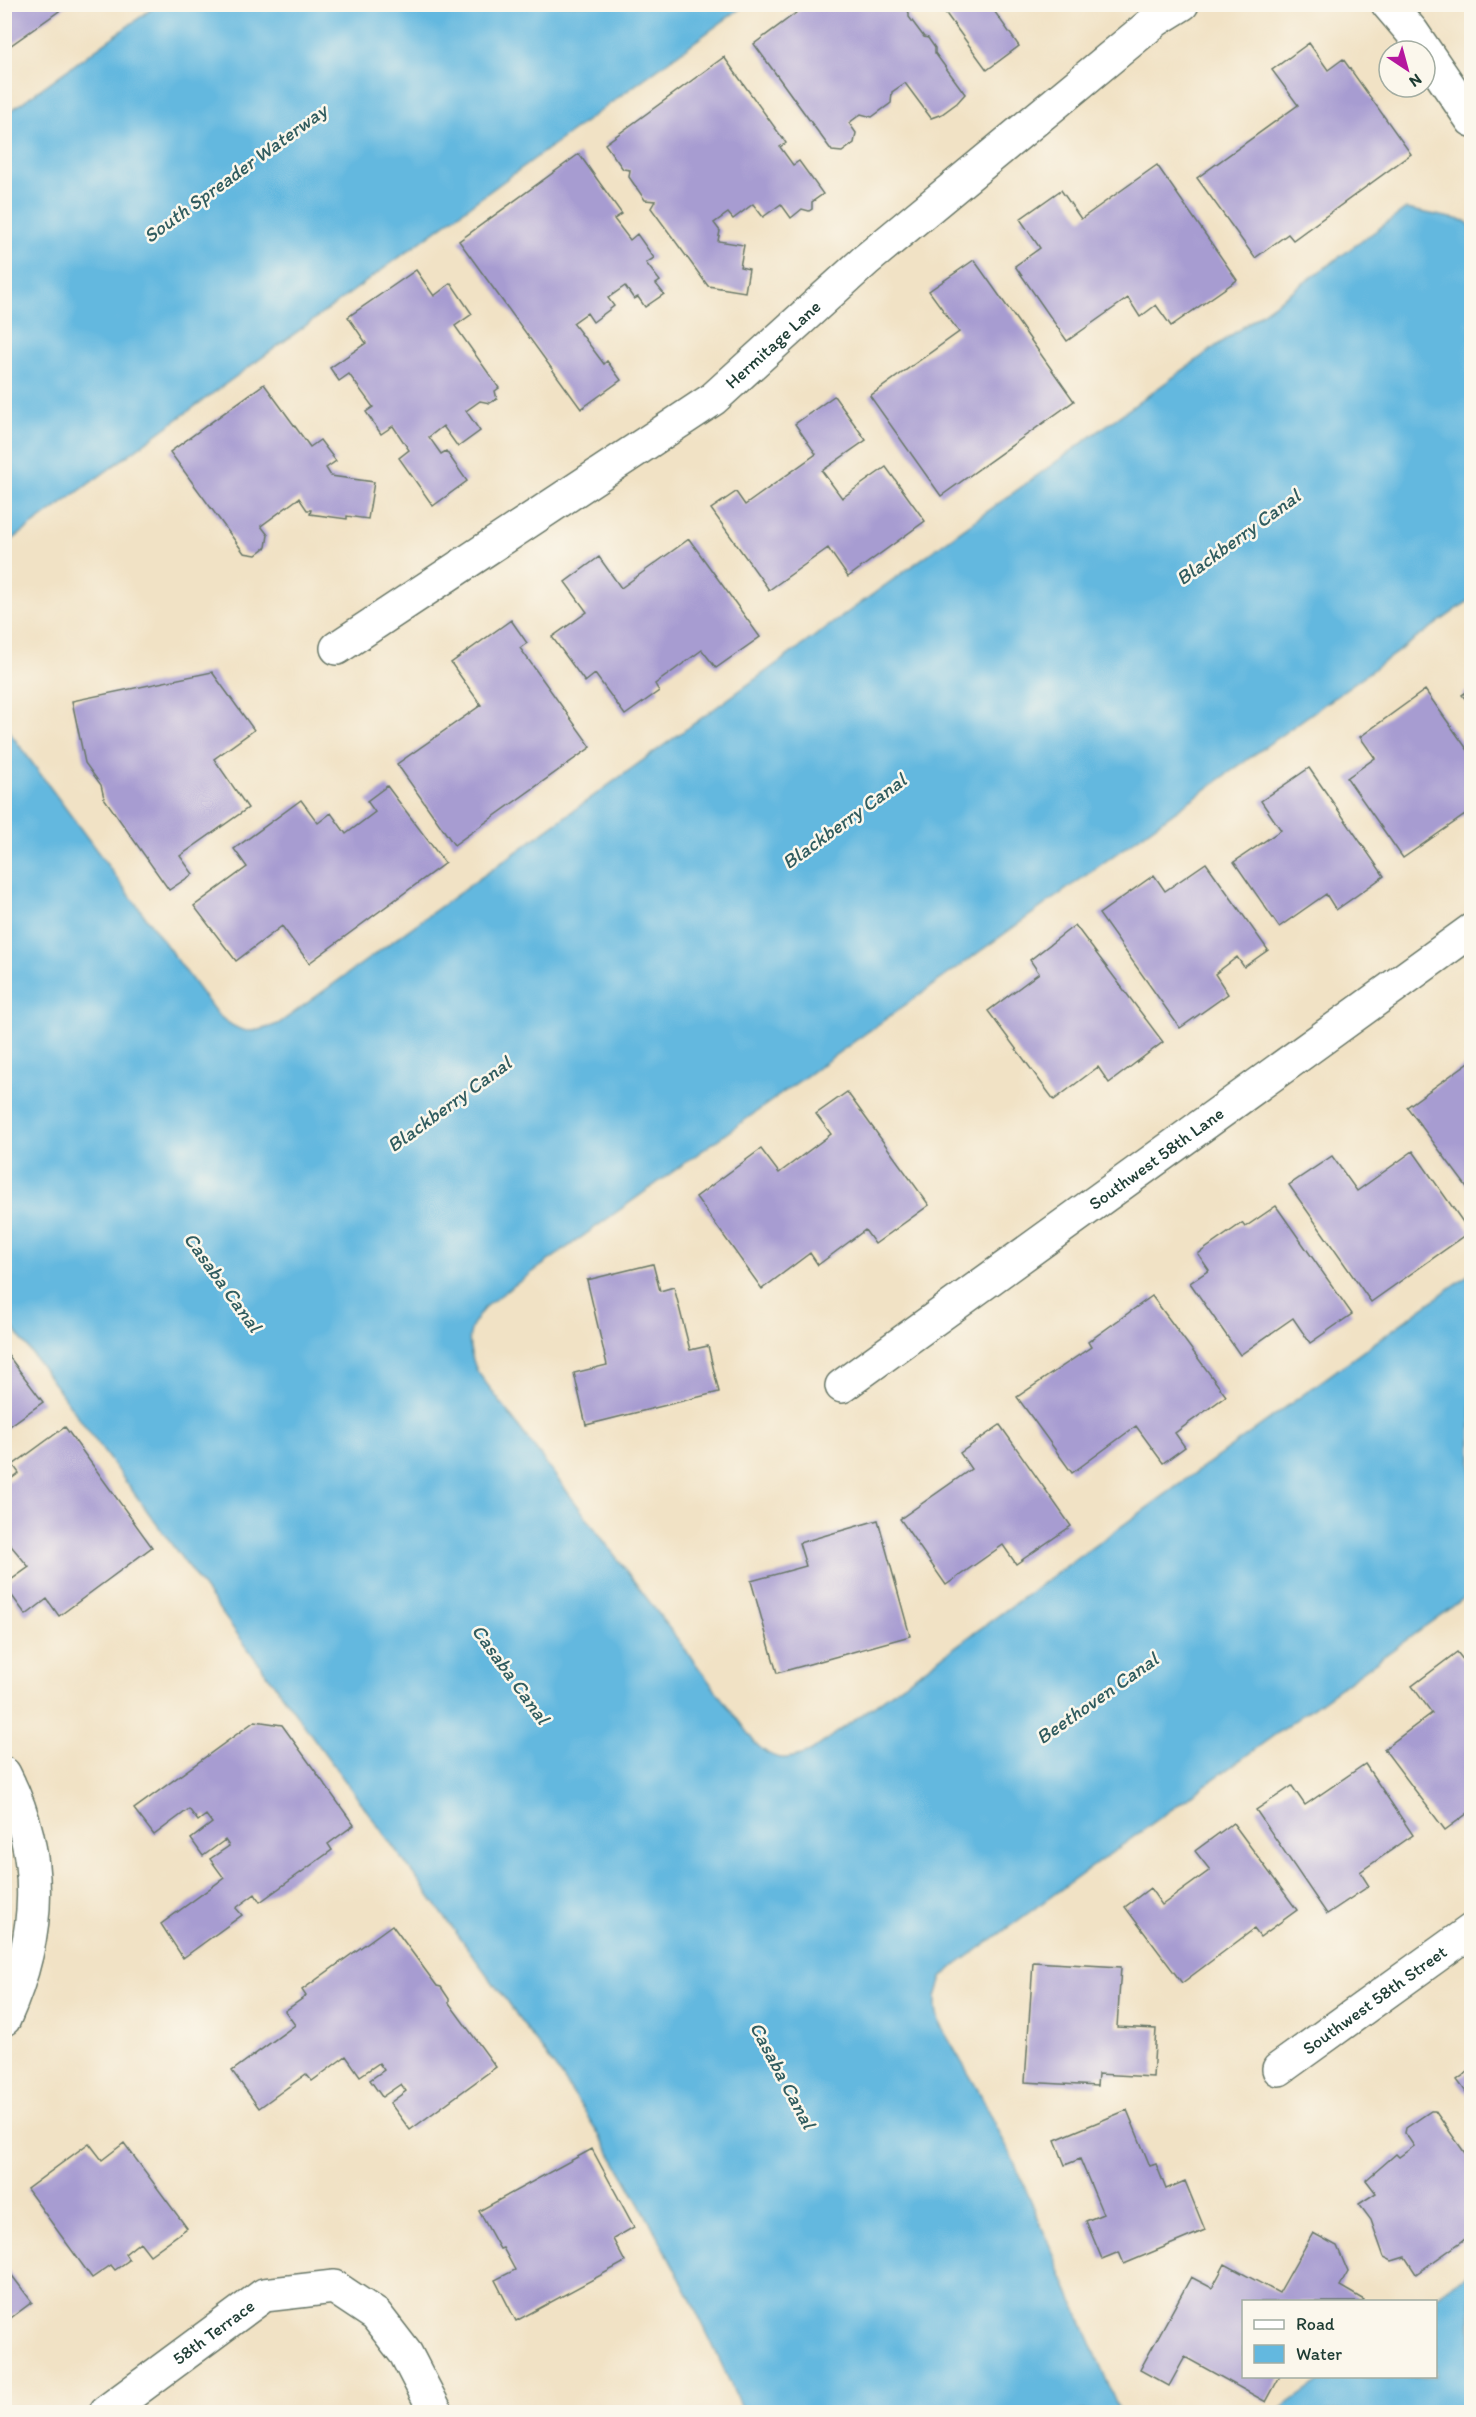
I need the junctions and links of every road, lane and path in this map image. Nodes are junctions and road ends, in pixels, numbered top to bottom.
1 (1182, 4) edge
2 (1388, 4) edge
3 (1472, 120) edge
4 (337, 648) dead end
5 (1472, 930) edge
6 (842, 1386) dead end
7 (4, 1774) edge
8 (1472, 1930) edge
9 (4, 2019) edge
10 (1279, 2069) dead end
11 (106, 2412) edge
12 (436, 2412) edge

1 - 4 street, Hermitage Lane
2 - 3 street
5 - 6 street, Southwest 58th Lane
7 - 9 street
8 - 10 street, Southwest 58th Street
11 - 12 street, 58th Terrace

